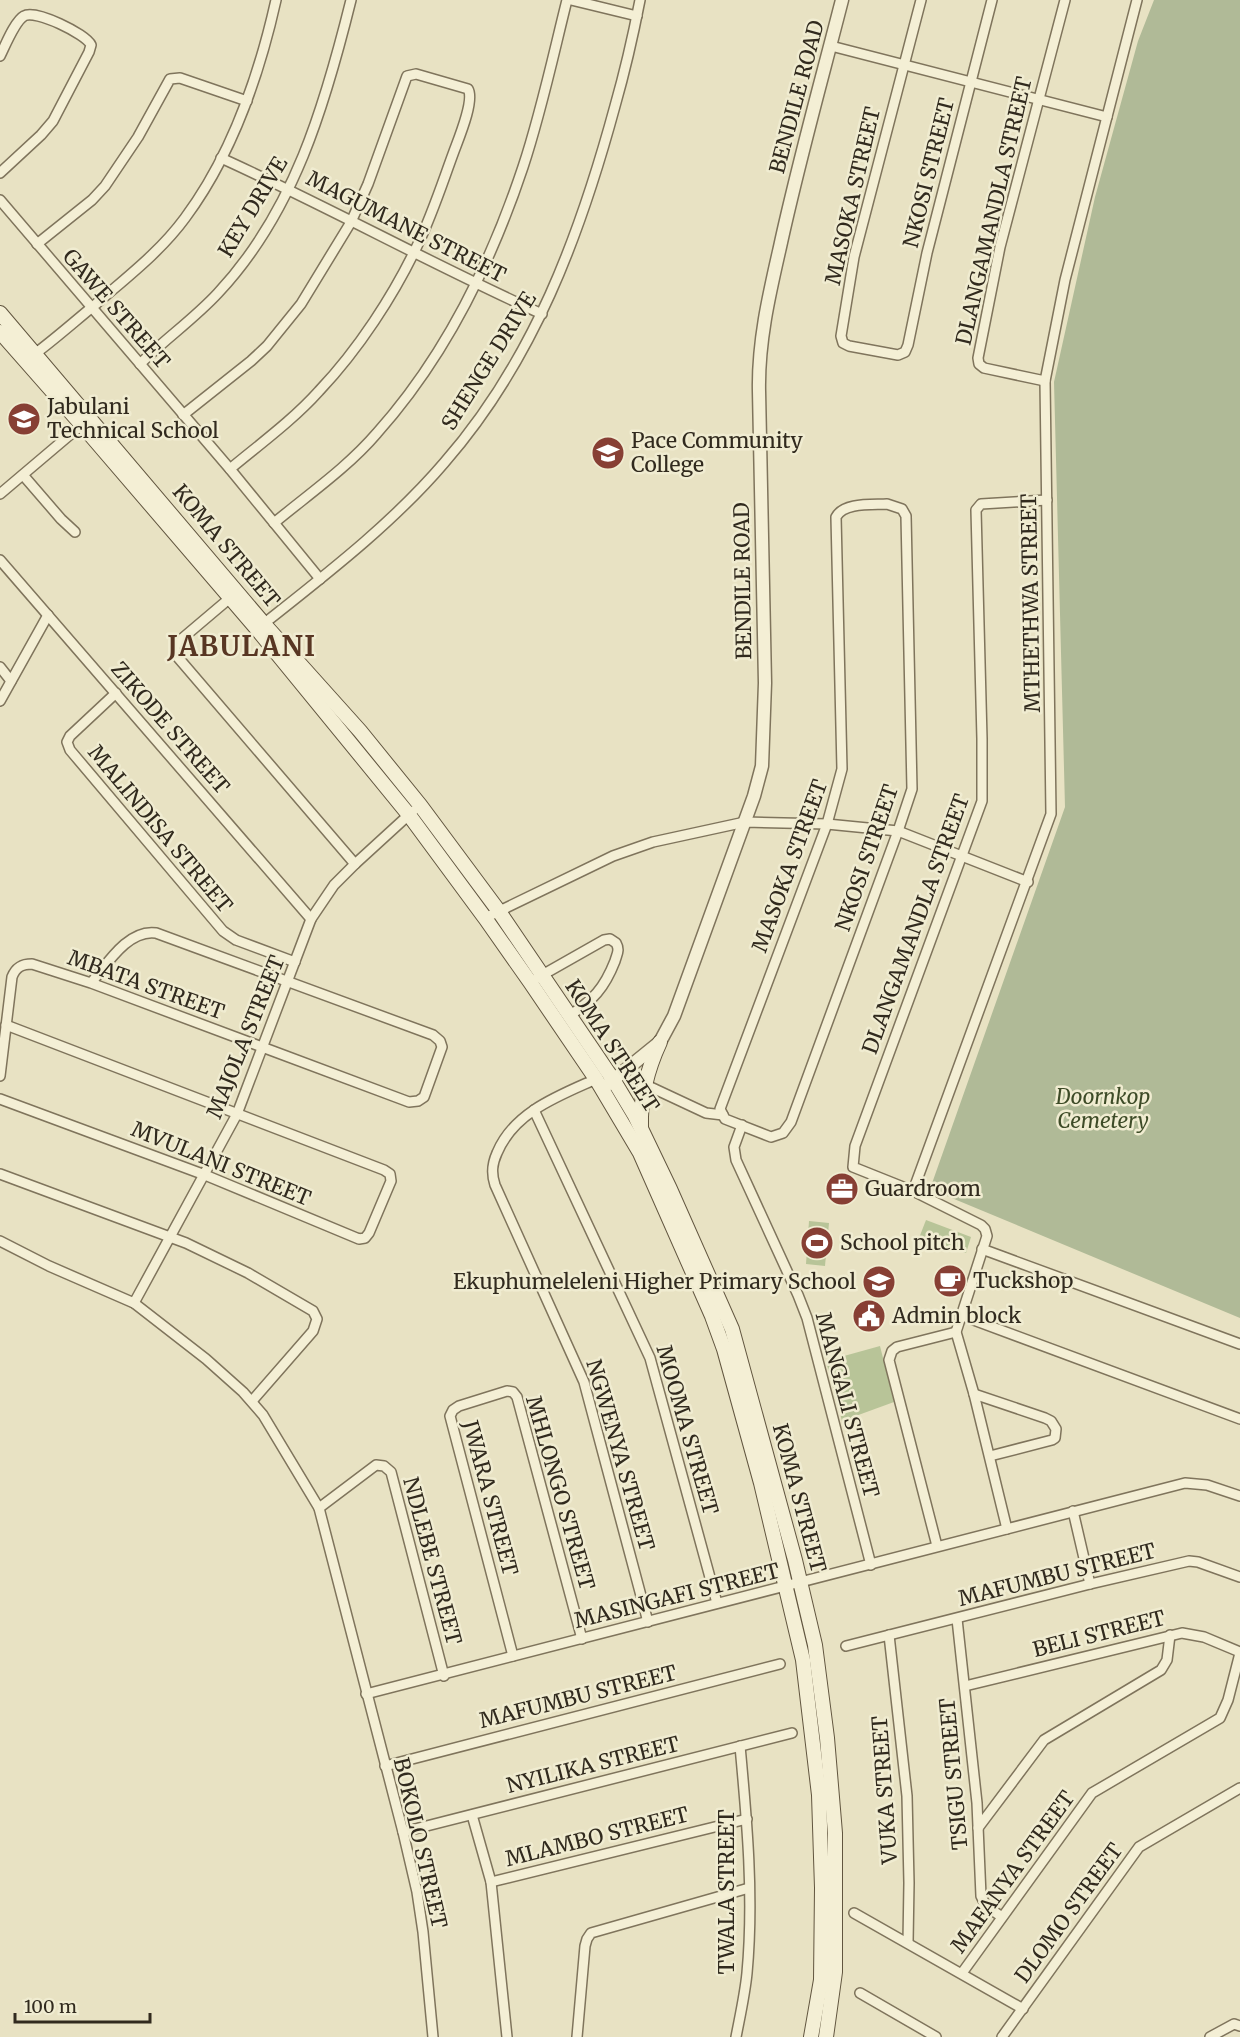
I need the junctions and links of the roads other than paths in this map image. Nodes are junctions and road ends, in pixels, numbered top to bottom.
1 (276, 0) edge
2 (351, 0) edge
3 (569, 0) edge
4 (640, 0) edge
5 (842, 0) edge
6 (921, 0) edge
7 (992, 0) edge
8 (1065, 0) edge
9 (1137, 0) edge
10 (637, 16) junction
11 (831, 46) junction
12 (0, 56) edge
13 (904, 65) junction
14 (971, 82) junction
15 (1039, 98) junction
16 (247, 100) junction
17 (1107, 117) junction
18 (221, 158) junction
19 (0, 173) edge
20 (290, 189) junction
21 (0, 200) edge
22 (351, 222) junction
23 (37, 244) junction
24 (414, 252) junction
25 (476, 284) junction
26 (91, 307) junction
27 (0, 313) edge
28 (542, 314) junction
29 (0, 332) edge
30 (902, 354) joint
31 (30, 357) junction
32 (140, 364) junction
33 (1046, 381) junction
34 (183, 415) junction
35 (86, 421) junction
36 (230, 469) junction
37 (23, 475) junction
38 (0, 494) edge
39 (1047, 500) junction
40 (902, 509) joint
41 (274, 523) junction
42 (75, 532) dead end
43 (0, 560) edge
44 (320, 579) junction
45 (230, 598) junction
46 (48, 615) junction
47 (260, 626) junction
48 (0, 667) edge
49 (11, 681) junction
50 (117, 693) junction
51 (0, 701) edge
52 (414, 810) junction
53 (745, 822) junction
54 (827, 824) junction
55 (898, 831) junction
56 (963, 856) junction
57 (355, 864) junction
58 (1028, 882) junction
59 (492, 914) junction
60 (311, 919) junction
61 (295, 962) junction
62 (536, 979) junction
63 (288, 981) junction
64 (91, 983) junction
65 (569, 1016) junction
66 (6, 1025) junction
67 (660, 1042) junction
68 (262, 1048) junction
69 (0, 1076) edge
70 (614, 1081) junction
71 (598, 1084) junction
72 (644, 1084) junction
73 (0, 1099) edge
74 (534, 1110) junction
75 (721, 1112) junction
76 (237, 1114) junction
77 (742, 1125) junction
78 (641, 1131) junction
79 (0, 1174) edge
80 (205, 1175) junction
81 (913, 1191) junction
82 (170, 1236) junction
83 (0, 1241) edge
84 (982, 1249) junction
85 (134, 1304) junction
86 (960, 1315) junction
87 (956, 1332) junction
88 (1240, 1344) edge
89 (512, 1391) joint
90 (974, 1394) junction
91 (252, 1401) junction
92 (1240, 1419) edge
93 (990, 1456) junction
94 (1240, 1496) edge
95 (319, 1508) junction
96 (1073, 1511) junction
97 (1007, 1528) junction
98 (937, 1546) junction
99 (871, 1565) junction
100 (1240, 1576) edge
101 (801, 1583) junction
102 (1090, 1584) junction
103 (787, 1586) junction
104 (717, 1603) junction
105 (957, 1619) junction
106 (648, 1622) junction
107 (889, 1635) junction
108 (1170, 1635) junction
109 (582, 1639) junction
110 (846, 1646) dead end
111 (1240, 1652) edge
112 (513, 1656) junction
113 (780, 1664) dead end
114 (444, 1676) junction
115 (965, 1686) junction
116 (366, 1694) junction
117 (792, 1733) dead end
118 (740, 1746) junction
119 (385, 1766) junction
120 (1240, 1788) edge
121 (472, 1815) junction
122 (747, 1818) junction
123 (978, 1828) junction
124 (404, 1832) junction
125 (490, 1882) junction
126 (749, 1888) junction
127 (854, 1913) dead end
128 (1002, 1917) junction
129 (908, 1942) junction
130 (962, 1973) junction
131 (860, 1993) dead end
132 (1023, 2008) junction
133 (1237, 2025) edge
134 (433, 2037) edge
135 (507, 2037) edge
136 (577, 2037) edge
137 (736, 2037) edge
138 (811, 2037) edge
139 (826, 2037) edge
140 (936, 2037) edge
141 (1002, 2037) edge
142 (1210, 2037) edge

1 - 16 street
2 - 20 street, KEY DRIVE
3 - 10 street
3 - 25 street
4 - 10 street, SHENGE DRIVE
5 - 11 street, BENDILE ROAD
6 - 13 street, MASOKA STREET
7 - 14 street, NKOSI STREET
8 - 15 street, DLANGAMANDLA STREET
9 - 17 street, MTHETHWA STREET
10 - 28 street, SHENGE DRIVE
11 - 13 street
11 - 53 street, BENDILE ROAD
12 - 19 street
13 - 14 street
13 - 30 street, MASOKA STREET
14 - 15 street
14 - 30 street, NKOSI STREET
15 - 17 street
15 - 33 street, DLANGAMANDLA STREET
16 - 18 street
16 - 23 street
17 - 33 street, MTHETHWA STREET
18 - 20 street, MAGUMANE STREET
18 - 26 street
20 - 22 street, MAGUMANE STREET
20 - 32 street, KEY DRIVE
21 - 23 street, GAWE STREET
22 - 24 street, MAGUMANE STREET
22 - 24 street
22 - 34 street
23 - 26 street, GAWE STREET
24 - 25 street, MAGUMANE STREET
24 - 36 street
25 - 28 street, MAGUMANE STREET
25 - 41 street
26 - 31 street
26 - 32 street, GAWE STREET
27 - 31 main road, KOMA STREET
28 - 44 street, SHENGE DRIVE
29 - 31 main road, KOMA STREET
31 - 35 main road, KOMA STREET
32 - 34 street, GAWE STREET
33 - 39 street, MTHETHWA STREET
34 - 36 street, GAWE STREET
35 - 37 street
35 - 45 main road, KOMA STREET
35 - 47 main road, KOMA STREET
36 - 41 street, GAWE STREET
37 - 38 street
37 - 42 street
39 - 56 street, DLANGAMANDLA STREET
39 - 58 street, MTHETHWA STREET
40 - 54 street, MASOKA STREET
40 - 55 street, NKOSI STREET
41 - 44 street, GAWE STREET
43 - 46 street, ZIKODE STREET
44 - 47 street, SHENGE DRIVE
45 - 47 main road, KOMA STREET
45 - 57 street
46 - 49 street
46 - 50 street, ZIKODE STREET
47 - 52 main road, KOMA STREET
48 - 49 street
49 - 51 street
50 - 60 street, ZIKODE STREET
50 - 61 street, MALINDISA STREET
52 - 57 street, MAJOLA STREET
52 - 59 main road, KOMA STREET
53 - 54 street
53 - 59 street
53 - 67 street, BENDILE ROAD
54 - 55 street
54 - 75 street, MASOKA STREET
55 - 56 street
55 - 77 street, NKOSI STREET
56 - 58 street
56 - 81 street, DLANGAMANDLA STREET
57 - 60 street, MAJOLA STREET
58 - 81 street, MTHETHWA STREET
59 - 62 main road, KOMA STREET
60 - 61 street, MAJOLA STREET
61 - 63 street, MAJOLA STREET
62 - 65 main road, KOMA STREET
62 - 65 street
62 - 71 main road, KOMA STREET
63 - 64 street
63 - 68 street, MAJOLA STREET
63 - 68 street, MBATA STREET
64 - 66 street, MBATA STREET
64 - 68 street, MBATA STREET
65 - 70 main road, KOMA STREET
66 - 69 street
66 - 76 street
67 - 70 street, BENDILE ROAD
67 - 72 main road
68 - 76 street, MAJOLA STREET
70 - 71 street, BENDILE ROAD
70 - 78 main road, KOMA STREET
71 - 74 street, NGWENYA STREET
71 - 103 main road, KOMA STREET
72 - 75 street, NKOSI STREET
72 - 78 main road
73 - 80 street, MVULANI STREET
74 - 104 street, MOOMA STREET
74 - 106 street, NGWENYA STREET
75 - 77 street, NKOSI STREET
76 - 80 street, MAJOLA STREET
76 - 80 street, MVULANI STREET
77 - 99 street, MANGALI STREET
78 - 101 main road, KOMA STREET
79 - 82 street
80 - 82 street, MAJOLA STREET
81 - 84 street
82 - 85 street, MAJOLA STREET
82 - 91 street
83 - 85 street, BOKOLO STREET
84 - 86 street
84 - 88 street
85 - 91 street, BOKOLO STREET
86 - 87 street
86 - 92 street
87 - 90 street
87 - 98 street
89 - 109 street, MHLONGO STREET
89 - 112 street, JWARA STREET
90 - 93 street
90 - 93 street
91 - 95 street, BOKOLO STREET
93 - 97 street
94 - 96 street, MASINGAFI STREET
95 - 114 street, NDLEBE STREET
95 - 116 street, BOKOLO STREET
96 - 97 street, MASINGAFI STREET
96 - 102 street
97 - 98 street, MASINGAFI STREET
98 - 99 street, MASINGAFI STREET
99 - 101 street, MASINGAFI STREET
100 - 102 street, MAFUMBU STREET
101 - 103 street, MASINGAFI STREET
101 - 139 main road, KOMA STREET
102 - 105 street, MAFUMBU STREET
103 - 104 street, MASINGAFI STREET
103 - 138 main road, KOMA STREET
104 - 106 street, MASINGAFI STREET
105 - 107 street, MAFUMBU STREET
105 - 115 street, TSIGU STREET
106 - 109 street, MASINGAFI STREET
107 - 110 street, MAFUMBU STREET
107 - 129 street, VUKA STREET
108 - 111 street, BELI STREET
108 - 115 street, BELI STREET
108 - 123 street
109 - 112 street, MASINGAFI STREET
111 - 128 street, MAFANYA STREET
112 - 114 street, MASINGAFI STREET
113 - 119 street, MAFUMBU STREET
114 - 116 street, MASINGAFI STREET
115 - 123 street, TSIGU STREET
116 - 119 street, BOKOLO STREET
117 - 118 street, NYILIKA STREET
118 - 121 street, NYILIKA STREET
118 - 122 street, TWALA STREET
119 - 124 street, BOKOLO STREET
120 - 132 street, DLOMO STREET
121 - 124 street, NYILIKA STREET
121 - 125 street
122 - 125 street, MLAMBO STREET
122 - 126 street, TWALA STREET
123 - 128 street, TSIGU STREET
124 - 134 street, BOKOLO STREET
125 - 135 street
126 - 136 street
126 - 137 street, TWALA STREET
127 - 129 street
128 - 130 street, MAFANYA STREET
129 - 130 street
130 - 132 street
131 - 140 street
132 - 141 street, DLOMO STREET
133 - 142 street

